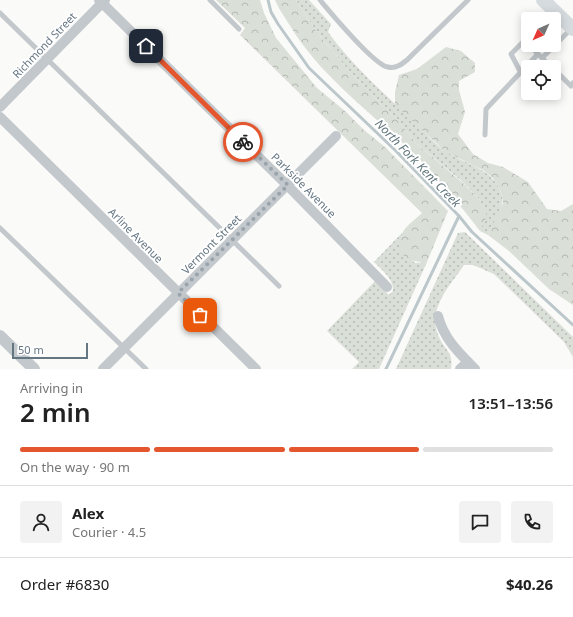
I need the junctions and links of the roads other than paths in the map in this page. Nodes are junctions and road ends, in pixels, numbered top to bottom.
1 (210, 0) edge
2 (320, 0) edge
3 (468, 0) edge
4 (543, 0) edge
5 (102, 1) edge
6 (549, 12) edge
7 (0, 13) edge
8 (561, 22) edge
9 (239, 29) dead end
10 (572, 29) edge
11 (521, 46) edge
12 (536, 52) edge
13 (540, 56) junction
14 (47, 59) junction
15 (536, 60) edge
16 (544, 60) edge
17 (521, 73) joint
18 (561, 76) edge
19 (573, 83) edge
20 (0, 107) edge
21 (0, 117) edge
22 (485, 135) dead end
23 (336, 136) dead end
24 (288, 185) junction
25 (0, 228) edge
26 (233, 239) junction
27 (279, 286) dead end
28 (388, 287) dead end
29 (178, 293) junction
30 (438, 316) dead end
31 (0, 336) edge
32 (125, 347) junction
33 (464, 365) edge
34 (34, 369) edge
35 (103, 369) edge
36 (146, 369) edge
37 (256, 369) edge
38 (475, 369) edge

1 - 9 lane
2 - 3 lane
4 - 6 main road
5 - 14 street, Richmond Street
5 - 24 street, Parkside Avenue
7 - 14 lane
8 - 10 main road
10 - 13 lane
11 - 17 lane
12 - 13 lane
13 - 15 lane
13 - 16 lane
14 - 20 street, Richmond Street
14 - 26 lane
17 - 22 lane
18 - 19 lane
21 - 29 street, Arline Avenue
23 - 24 street, Vermont Street
24 - 26 street, Vermont Street
24 - 28 street, Parkside Avenue
25 - 32 lane
26 - 27 lane
26 - 29 street, Vermont Street
29 - 32 street, Vermont Street
29 - 37 street, Arline Avenue
30 - 33 street
31 - 34 street
32 - 35 street, Vermont Street
32 - 36 lane
33 - 38 street

